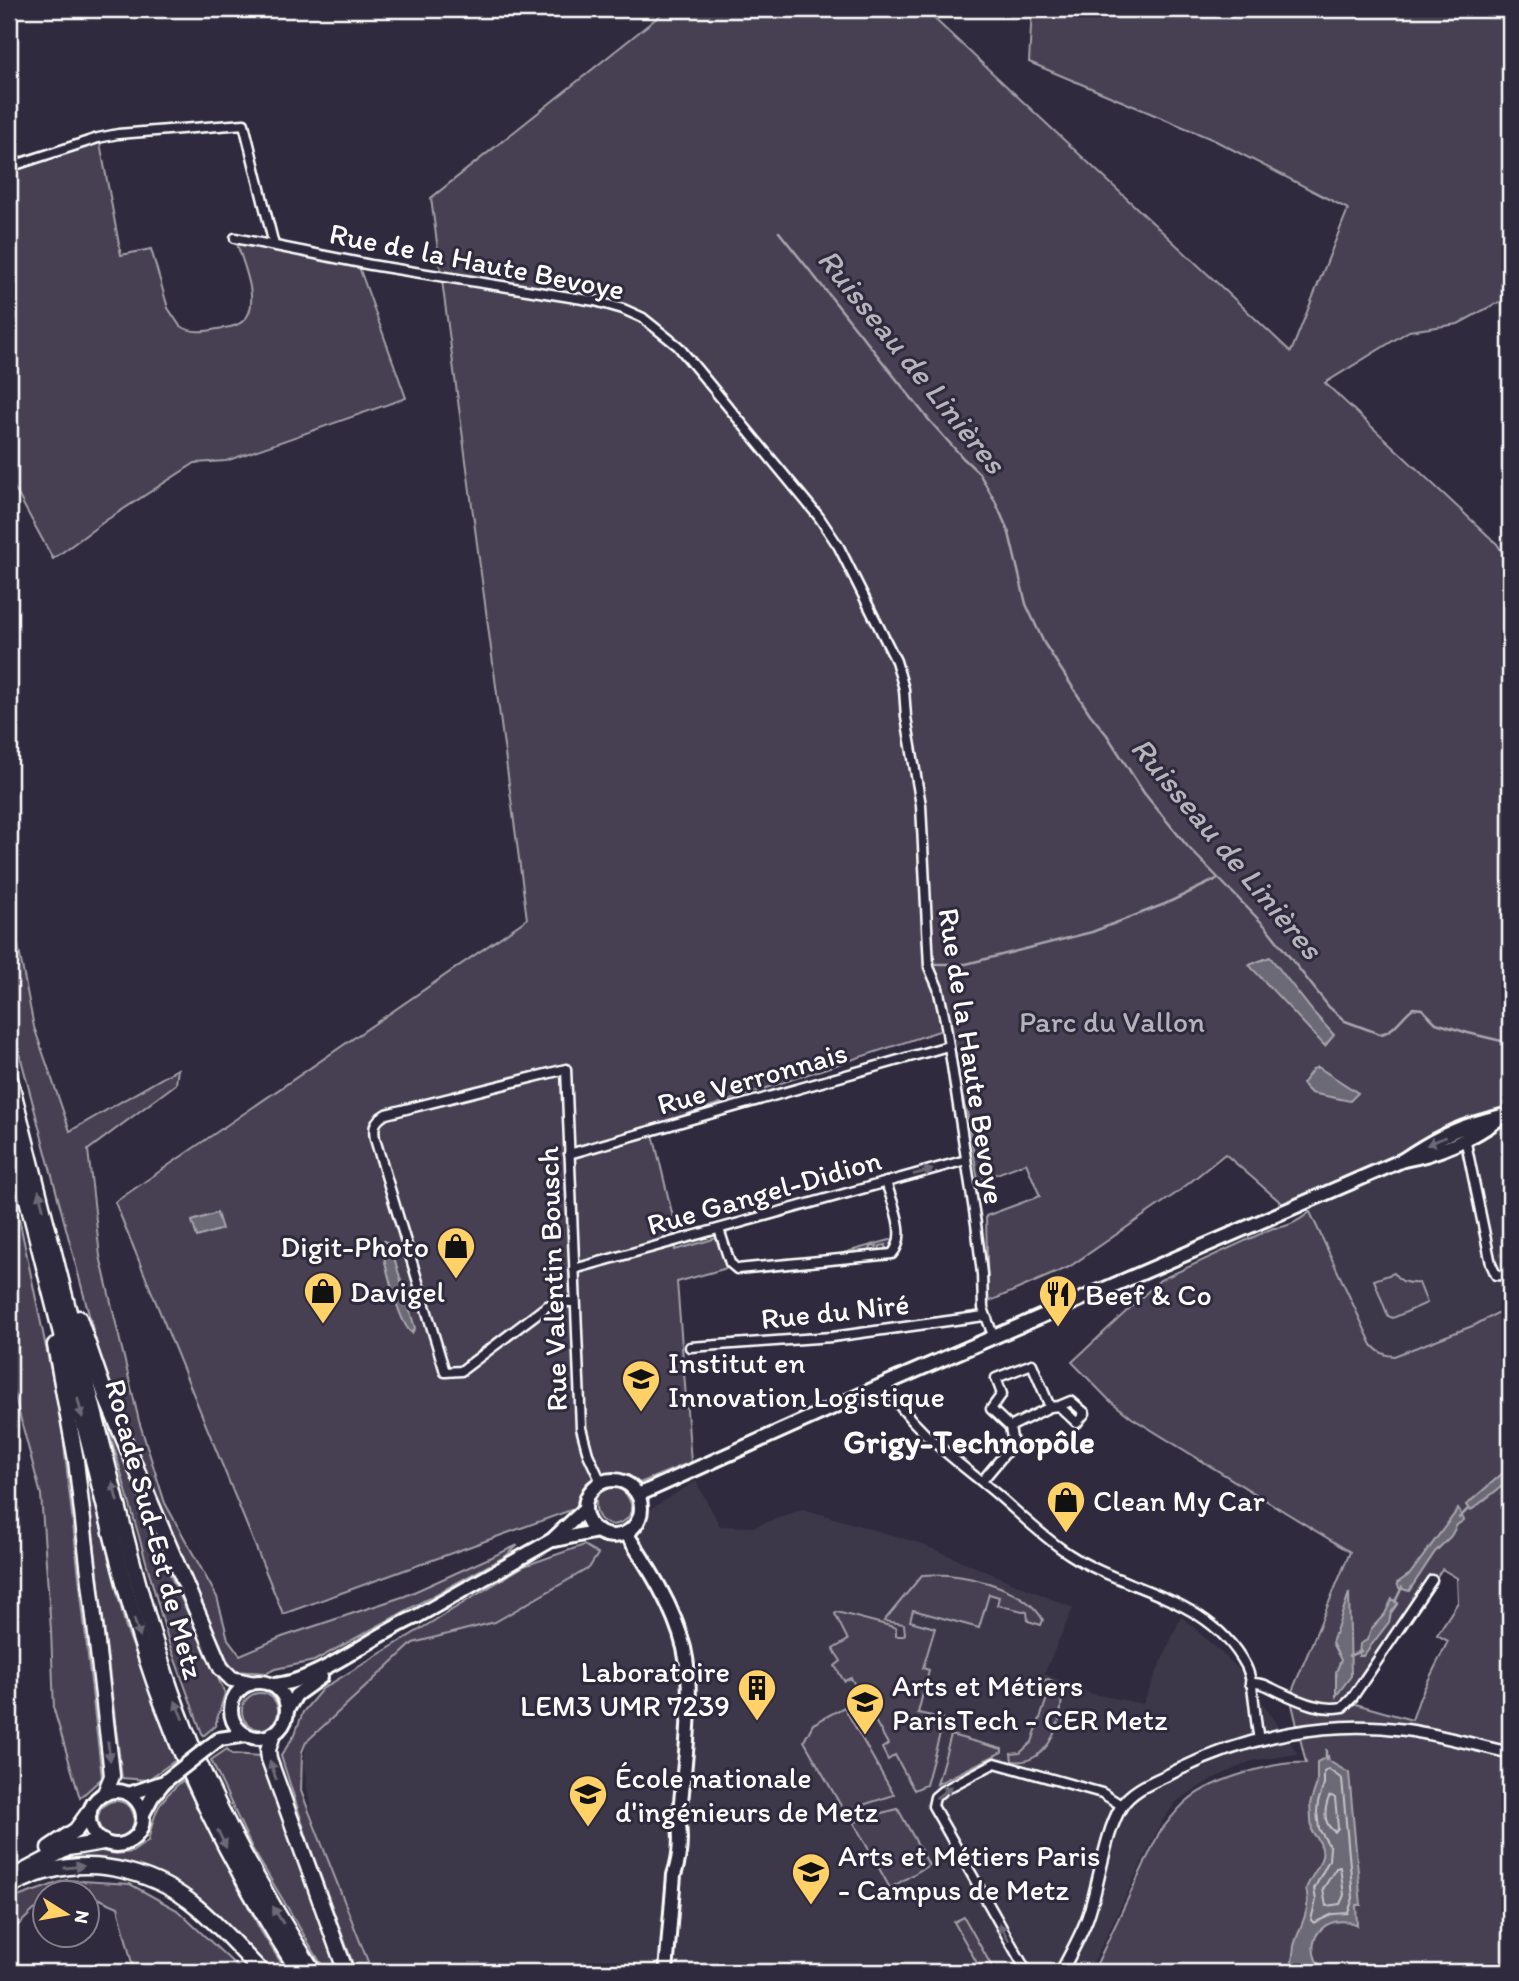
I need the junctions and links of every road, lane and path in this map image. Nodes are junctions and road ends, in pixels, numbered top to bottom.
1 (9, 167) edge
2 (235, 238) dead end
3 (274, 245) junction
4 (948, 1046) junction
5 (9, 1075) edge
6 (1505, 1115) edge
7 (9, 1128) edge
8 (1465, 1138) junction
9 (569, 1154) junction
10 (966, 1160) junction
11 (1403, 1160) junction
12 (886, 1182) junction
13 (40, 1224) junction
14 (719, 1229) junction
15 (574, 1269) junction
16 (1510, 1276) edge
17 (575, 1302) junction
18 (984, 1316) junction
19 (994, 1338) junction
20 (690, 1348) dead end
21 (886, 1384) junction
22 (1010, 1427) junction
23 (982, 1481) junction
24 (601, 1482) junction
25 (638, 1495) junction
26 (585, 1509) junction
27 (598, 1531) junction
28 (626, 1533) junction
29 (552, 1541) junction
30 (1432, 1580) dead end
31 (416, 1617) junction
32 (250, 1683) junction
33 (1250, 1683) junction
34 (272, 1685) junction
35 (287, 1710) junction
36 (231, 1712) junction
37 (273, 1734) junction
38 (247, 1735) junction
39 (1259, 1739) junction
40 (219, 1740) junction
41 (1510, 1753) edge
42 (164, 1782) junction
43 (105, 1793) junction
44 (129, 1794) junction
45 (1121, 1805) junction
46 (89, 1812) junction
47 (143, 1815) junction
48 (103, 1842) junction
49 (9, 1869) edge
50 (9, 1880) edge
51 (9, 1886) edge
52 (262, 1972) edge
53 (299, 1972) edge
54 (314, 1972) edge
55 (346, 1972) edge
56 (666, 1972) edge
57 (1027, 1972) edge
58 (1061, 1972) edge

1 - 3 street
2 - 3 street, Rue de la Haute Bevoye
3 - 4 street, Rue de la Haute Bevoye
4 - 9 street, Rue Verronnais
4 - 10 street, Rue de la Haute Bevoye
13 -> 5 highway, Rocade Sud-Est de Metz
6 - 8 main road
6 -> 11 main road
7 - 13 highway, Rocade Sud-Est de Metz
8 - 11 main road
8 - 16 street
9 - 15 street, Rue Valentin Bousch
9 - 17 street, Rue Valentin Bousch
12 -> 10 street, Rue Gangel-Didion
10 - 18 street, Rue de la Haute Bevoye
11 - 19 main road
12 - 14 street, Rue Gangel-Didion
12 - 14 street
13 - 32 highway
13 -> 43 highway
13 -> 53 highway, Rocade Sud-Est de Metz
54 -> 13 highway, Rocade Sud-Est de Metz
14 - 15 street, Rue Gangel-Didion
15 - 17 street, Rue Valentin Bousch
17 - 24 street, Rue Valentin Bousch
18 - 19 street, Rue de la Haute Bevoye
18 - 20 street, Rue du Niré
19 - 21 main road
21 - 23 street
21 - 25 main road
22 - 22 street
22 - 23 street
23 - 33 street
24 - 25 main road
24 - 26 main road
25 - 28 main road
26 - 27 main road
26 - 29 main road
27 - 28 main road
27 - 29 main road
28 - 56 main road
29 - 31 main road
30 - 33 street
31 - 34 main road
31 - 35 main road
32 - 34 main road
32 - 36 main road
33 - 39 street
34 - 35 main road
35 - 37 main road
36 - 38 main road
36 - 40 main road
37 - 38 main road
55 -> 37 highway
38 - 40 main road
39 - 41 street
39 - 45 street
40 - 42 main road, bridge
42 - 44 main road
42 - 47 main road
43 - 44 main road
43 - 46 main road
44 - 47 main road
57 -> 45 street
45 - 58 street
46 - 48 main road
46 - 49 highway
47 - 48 main road
48 - 50 highway
51 -> 52 highway

